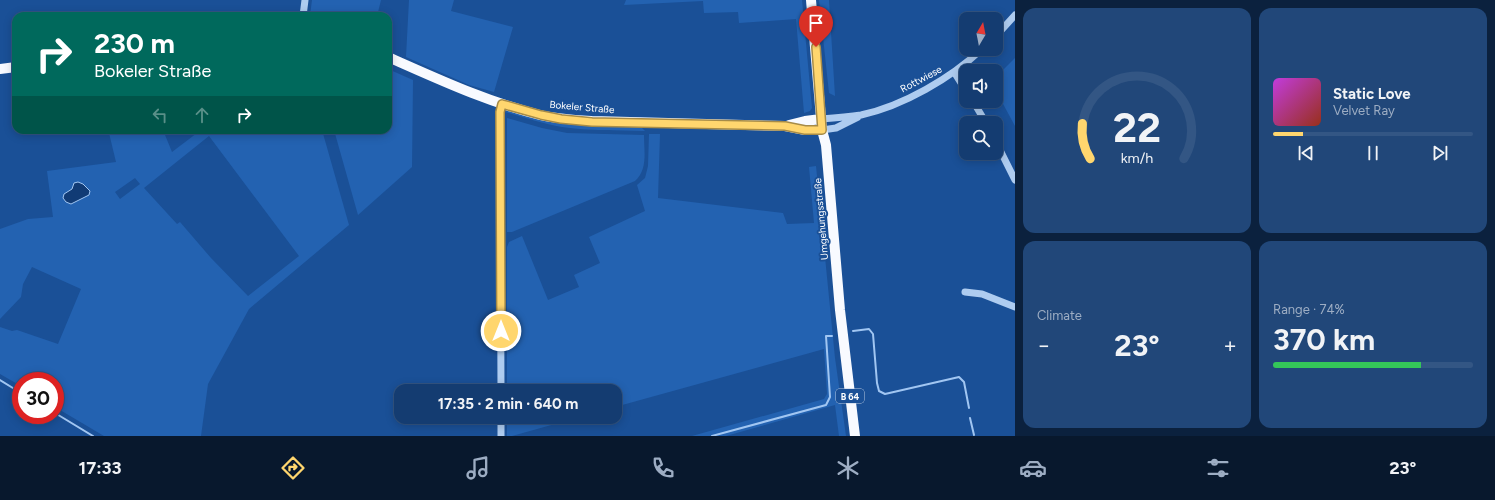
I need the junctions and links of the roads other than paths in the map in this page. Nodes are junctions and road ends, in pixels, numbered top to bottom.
1 (306, 0) edge
2 (811, 0) edge
3 (304, 12) edge
4 (1015, 15) edge
5 (1003, 28) edge
6 (973, 56) edge
7 (392, 59) edge
8 (12, 68) edge
9 (0, 69) edge
10 (954, 72) junction
11 (959, 80) edge
12 (502, 104) junction
13 (862, 114) junction
14 (821, 119) junction
15 (785, 126) junction
16 (822, 130) junction
17 (1003, 156) edge
18 (1015, 180) edge
19 (965, 292) dead end
20 (1015, 307) edge
21 (501, 384) edge
22 (501, 424) edge
23 (501, 436) edge
24 (855, 436) edge

1 - 3 street
2 - 14 main road, Umgehungsstraße / B 64
4 - 5 street
6 - 10 street, Rottwiese
7 - 12 main road, Bokeler Straße
8 - 9 main road
10 - 11 street
10 - 13 street, Rottwiese
12 - 15 main road, Bokeler Straße
12 - 21 street
13 - 14 street, Rottwiese
13 - 16 street, Rottwiese
14 - 15 main road, Bokeler Straße
14 - 16 main road, Umgehungsstraße / B 64
15 - 16 main road, Bokeler Straße
16 - 24 main road, Umgehungsstraße / B 64
17 - 18 street
19 - 20 street
22 - 23 street

